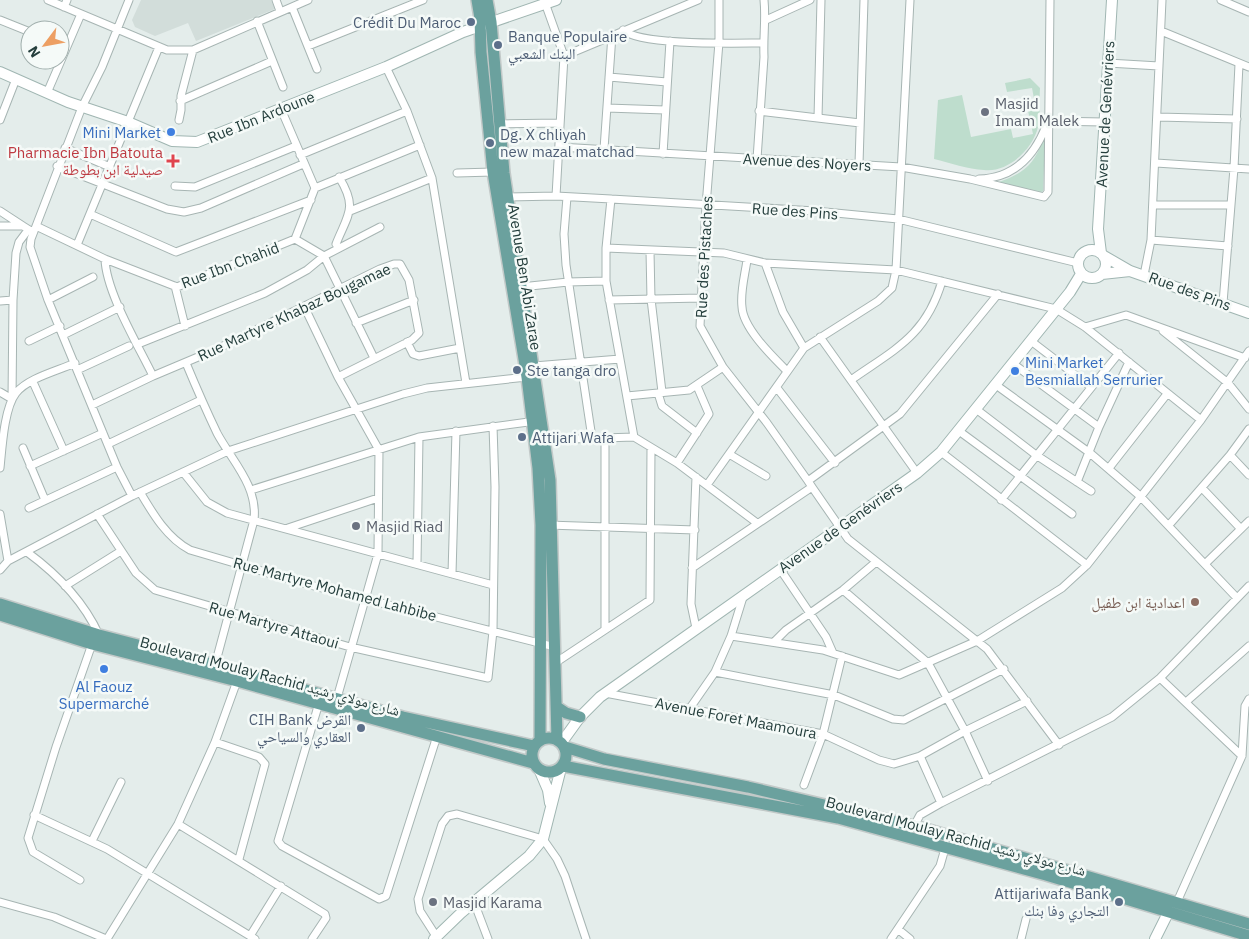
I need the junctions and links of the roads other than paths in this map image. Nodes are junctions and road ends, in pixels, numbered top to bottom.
1 (48, 0) edge
2 (129, 0) edge
3 (276, 0) edge
4 (308, 0) edge
5 (423, 0) edge
6 (477, 0) edge
7 (487, 0) edge
8 (556, 0) edge
9 (698, 0) edge
10 (719, 0) edge
11 (764, 0) edge
12 (810, 0) edge
13 (821, 0) edge
14 (864, 0) edge
15 (910, 0) edge
16 (1050, 0) edge
17 (1112, 0) edge
18 (1162, 0) edge
19 (1221, 0) edge
20 (545, 2) edge
21 (65, 4) edge
22 (292, 7) junction
23 (280, 11) junction
24 (1249, 12) edge
25 (81, 14) junction
26 (0, 20) edge
27 (766, 20) junction
28 (257, 21) junction
29 (486, 24) junction
30 (20, 28) edge
31 (118, 30) junction
32 (623, 30) junction
33 (1161, 31) junction
34 (70, 34) edge
35 (612, 35) junction
36 (670, 41) junction
37 (719, 42) junction
38 (763, 43) junction
39 (308, 46) junction
40 (159, 47) junction
41 (194, 50) junction
42 (564, 56) junction
43 (272, 61) junction
44 (1108, 63) junction
45 (1239, 64) junction
46 (1159, 66) junction
47 (386, 67) junction
48 (1249, 67) edge
49 (317, 69) dead end
50 (55, 70) edge
51 (0, 72) edge
52 (608, 77) junction
53 (16, 79) junction
54 (667, 82) junction
55 (283, 87) dead end
56 (47, 92) junction
57 (180, 101) junction
58 (82, 107) junction
59 (607, 108) junction
60 (281, 109) junction
61 (665, 110) junction
62 (406, 111) junction
63 (759, 112) junction
64 (1158, 117) junction
65 (1, 118) edge
66 (818, 118) junction
67 (1237, 119) junction
68 (178, 120) dead end
69 (128, 122) junction
70 (1048, 122) junction
71 (1104, 122) junction
72 (559, 123) junction
73 (860, 123) junction
74 (499, 124) junction
75 (420, 145) junction
76 (296, 146) junction
77 (559, 147) junction
78 (65, 148) junction
79 (604, 149) junction
80 (663, 154) junction
81 (300, 155) junction
82 (712, 157) junction
83 (757, 159) junction
84 (304, 164) junction
85 (859, 164) junction
86 (1156, 164) junction
87 (57, 166) junction
88 (110, 167) junction
89 (901, 167) junction
90 (1234, 168) junction
91 (1249, 169) edge
92 (493, 172) junction
93 (457, 173) dead end
94 (339, 177) junction
95 (432, 178) junction
96 (970, 179) junction
97 (102, 184) junction
98 (174, 186) dead end
99 (315, 188) junction
100 (556, 196) junction
101 (508, 197) junction
102 (567, 197) junction
103 (611, 199) junction
104 (311, 200) junction
105 (1153, 205) junction
106 (1231, 205) junction
107 (706, 206) junction
108 (0, 211) edge
109 (350, 211) junction
110 (90, 214) junction
111 (898, 219) junction
112 (0, 226) edge
113 (380, 227) dead end
114 (30, 229) junction
115 (1098, 229) junction
116 (295, 239) junction
117 (1152, 240) junction
118 (336, 244) dead end
119 (77, 246) junction
120 (1228, 246) junction
121 (606, 248) junction
122 (1090, 250) junction
123 (650, 251) junction
124 (705, 253) junction
125 (1102, 255) junction
126 (324, 256) junction
127 (105, 259) junction
128 (747, 260) junction
129 (766, 263) junction
130 (1078, 263) junction
131 (896, 270) junction
132 (1130, 271) junction
133 (1082, 274) junction
134 (1102, 274) junction
135 (1144, 275) junction
136 (93, 277) dead end
137 (942, 281) junction
138 (568, 282) junction
139 (606, 282) junction
140 (175, 286) junction
141 (521, 287) junction
142 (339, 289) junction
143 (998, 294) junction
144 (701, 298) junction
145 (651, 299) junction
146 (13, 300) junction
147 (48, 300) junction
148 (414, 300) junction
149 (609, 300) junction
150 (0, 301) edge
151 (1223, 303) junction
152 (304, 306) junction
153 (120, 307) junction
154 (1056, 309) junction
155 (1249, 313) edge
156 (356, 323) junction
157 (60, 326) junction
158 (186, 326) junction
159 (1157, 326) junction
160 (1085, 327) junction
161 (63, 335) junction
162 (820, 337) junction
163 (29, 341) dead end
164 (1031, 341) junction
165 (407, 342) junction
166 (138, 344) junction
167 (129, 346) dead end
168 (460, 348) junction
169 (804, 348) junction
170 (1119, 353) junction
171 (1247, 355) edge
172 (374, 358) junction
173 (620, 359) junction
174 (581, 362) junction
175 (1129, 362) junction
176 (186, 363) junction
177 (1012, 363) junction
178 (76, 366) junction
179 (534, 366) junction
180 (723, 367) junction
181 (787, 370) junction
182 (153, 376) junction
183 (526, 376) junction
184 (338, 377) junction
185 (851, 380) junction
186 (33, 382) junction
187 (466, 383) junction
188 (1228, 383) junction
189 (996, 385) junction
190 (697, 386) junction
191 (1091, 387) junction
192 (777, 388) junction
193 (0, 392) edge
194 (660, 392) junction
195 (1167, 394) junction
196 (627, 396) junction
197 (12, 399) junction
198 (201, 400) junction
199 (92, 405) junction
200 (355, 409) junction
201 (976, 409) junction
202 (1073, 409) junction
203 (1249, 409) edge
204 (758, 414) junction
205 (537, 420) junction
206 (1201, 420) junction
207 (493, 426) junction
208 (884, 427) junction
209 (1099, 427) junction
210 (1249, 429) edge
211 (1056, 430) junction
212 (456, 431) junction
213 (959, 431) junction
214 (103, 433) junction
215 (697, 433) junction
216 (419, 437) junction
217 (634, 437) junction
218 (592, 438) junction
219 (605, 439) junction
220 (540, 440) junction
221 (108, 444) junction
222 (23, 448) dead end
223 (651, 448) junction
224 (379, 450) junction
225 (64, 451) junction
226 (228, 451) junction
227 (941, 452) junction
228 (1090, 453) junction
229 (729, 454) junction
230 (1036, 455) junction
231 (1230, 455) junction
232 (677, 463) junction
233 (835, 463) junction
234 (30, 466) junction
235 (117, 467) junction
236 (0, 468) edge
237 (1109, 468) junction
238 (183, 472) junction
239 (917, 473) junction
240 (1249, 475) edge
241 (766, 476) dead end
242 (1019, 476) junction
243 (696, 477) junction
244 (1077, 482) junction
245 (810, 484) junction
246 (707, 485) junction
247 (1202, 488) junction
248 (251, 490) junction
249 (1091, 490) dead end
250 (140, 492) junction
251 (132, 496) junction
252 (1140, 496) junction
253 (378, 498) junction
254 (45, 500) junction
255 (1001, 500) junction
256 (29, 508) dead end
257 (0, 514) edge
258 (97, 514) junction
259 (1072, 514) dead end
260 (254, 520) junction
261 (1249, 521) edge
262 (758, 523) junction
263 (541, 525) junction
264 (553, 526) junction
265 (1169, 526) junction
266 (606, 527) junction
267 (840, 527) junction
268 (287, 528) junction
269 (651, 528) junction
270 (1241, 529) junction
271 (694, 530) junction
272 (121, 551) junction
273 (27, 552) junction
274 (378, 554) junction
275 (8, 561) junction
276 (876, 562) junction
277 (1206, 563) junction
278 (417, 564) junction
279 (242, 565) junction
280 (1087, 565) junction
281 (692, 568) junction
282 (780, 569) junction
283 (0, 570) edge
284 (452, 574) junction
285 (493, 585) junction
286 (65, 586) junction
287 (1249, 588) edge
288 (843, 590) junction
289 (744, 593) junction
290 (1237, 598) junction
291 (365, 600) junction
292 (0, 604) edge
293 (230, 614) junction
294 (809, 614) junction
295 (0, 615) edge
296 (605, 628) junction
297 (696, 628) junction
298 (493, 631) junction
299 (731, 636) junction
300 (95, 640) junction
301 (978, 641) junction
302 (774, 642) junction
303 (541, 645) junction
304 (1249, 646) edge
305 (350, 647) junction
306 (554, 647) junction
307 (833, 653) junction
308 (842, 656) junction
309 (555, 662) junction
310 (928, 663) junction
311 (215, 664) junction
312 (1004, 669) junction
313 (715, 672) junction
314 (1160, 678) junction
315 (237, 681) junction
316 (605, 693) junction
317 (834, 696) junction
318 (337, 698) junction
319 (947, 699) junction
320 (1249, 699) edge
321 (1027, 701) junction
322 (1186, 702) junction
323 (318, 703) junction
324 (557, 707) junction
325 (690, 708) junction
326 (580, 717) junction
327 (965, 731) junction
328 (823, 734) junction
329 (436, 736) junction
330 (215, 742) junction
331 (537, 743) junction
332 (561, 743) junction
333 (1059, 745) junction
334 (920, 756) junction
335 (1242, 756) junction
336 (536, 766) junction
337 (562, 767) junction
338 (988, 781) junction
339 (121, 782) dead end
340 (804, 786) dead end
341 (941, 803) junction
342 (550, 807) junction
343 (34, 815) junction
344 (178, 824) junction
345 (914, 826) junction
346 (543, 839) junction
347 (92, 841) junction
348 (948, 841) junction
349 (239, 859) junction
350 (148, 873) junction
351 (80, 880) dead end
352 (281, 886) junction
353 (0, 902) edge
354 (474, 902) junction
355 (1173, 907) junction
356 (1026, 919) dead end
357 (1249, 924) edge
358 (898, 930) junction
359 (1249, 936) edge
360 (253, 937) edge
361 (435, 937) edge
362 (107, 939) edge
363 (312, 939) edge
364 (488, 939) edge
365 (586, 939) edge
366 (891, 939) edge
367 (910, 939) edge
368 (1021, 939) edge
369 (1155, 939) edge

1 - 21 street
2 - 31 street
3 - 23 street
4 - 22 street
5 - 39 street
6 - 29 main road, Avenue Ben Abi Zarae
7 - 29 main road, Avenue Ben Abi Zarae
8 - 20 street, Rue Ibn Ardoune
9 - 32 street
10 - 37 street, Rue des Pistaches
11 - 27 street
12 - 27 street
13 - 66 street
14 - 73 street
15 - 89 street
16 - 70 street
17 - 44 street, Avenue de Genévriers
18 - 33 street
19 - 24 street
20 - 29 street, Rue Ibn Ardoune
20 - 42 street
21 - 25 street
22 - 23 street
22 - 39 street
23 - 28 street
25 - 31 street
25 - 34 street
26 - 30 street
27 - 38 street
28 - 41 street
28 - 43 street
29 - 47 street, Rue Ibn Ardoune
29 - 74 main road, Avenue Ben Abi Zarae
29 - 92 main road, Avenue Ben Abi Zarae
31 - 40 street
31 - 58 street
32 - 35 street
32 - 36 street
33 - 45 street
33 - 46 street
35 - 42 street
35 - 52 street
36 - 37 street
36 - 54 street
37 - 38 street
37 - 82 street, Rue des Pistaches
38 - 63 street
39 - 49 street
40 - 41 street
40 - 69 street
41 - 57 street
42 - 72 street
43 - 55 street
43 - 57 street
44 - 46 street
44 - 71 street, Avenue de Genévriers
45 - 48 street
45 - 67 street
46 - 64 street
47 - 60 street, Rue Ibn Ardoune
47 - 62 street
50 - 56 street
51 - 53 street, Rue Ibn Ardoune
52 - 54 street
52 - 59 street
53 - 56 street, Rue Ibn Ardoune
53 - 65 street
54 - 61 street
56 - 58 street, Rue Ibn Ardoune
57 - 68 street
58 - 69 street, Rue Ibn Ardoune
58 - 78 street
59 - 61 street
59 - 79 street
60 - 69 street, Rue Ibn Ardoune
60 - 76 street
61 - 80 street
62 - 75 street
62 - 81 street
63 - 66 street
63 - 83 street
64 - 67 street
64 - 86 street
66 - 73 street
67 - 90 street
69 - 88 street
70 - 71 street
70 - 96 street
70 - 96 street, Avenue des Noyers
71 - 115 street, Avenue de Genévriers
72 - 74 street
72 - 77 street
73 - 85 street
74 - 101 main road, Avenue Ben Abi Zarae
75 - 94 street
75 - 95 street
76 - 81 street
76 - 98 street
77 - 79 street, Avenue des Noyers
77 - 100 street
78 - 87 street
78 - 88 street
79 - 80 street, Avenue des Noyers
80 - 82 street, Avenue des Noyers
81 - 84 street
82 - 83 street, Avenue des Noyers
82 - 107 street, Rue des Pistaches
83 - 85 street, Avenue des Noyers
84 - 97 street
84 - 99 street
85 - 89 street, Avenue des Noyers
86 - 90 street
86 - 105 street
87 - 97 street
87 - 114 street
88 - 97 street
89 - 96 street, Avenue des Noyers
89 - 111 street
90 - 91 street
90 - 106 street
92 - 93 street
92 - 183 main road, Avenue Ben Abi Zarae
94 - 99 street
94 - 109 street
95 - 109 street
95 - 168 street
97 - 110 street
99 - 104 street, Rue Ibn Chahid
100 - 101 street, Rue des Pins
100 - 102 street, Rue des Pins
101 - 141 main road, Avenue Ben Abi Zarae
102 - 103 street, Rue des Pins
102 - 138 street
103 - 107 street, Rue des Pins
103 - 121 street
104 - 110 street
104 - 116 street, Rue Ibn Chahid
105 - 106 street
105 - 117 street
106 - 120 street
107 - 111 street, Rue des Pins
107 - 124 street, Rue des Pistaches
108 - 114 street, Rue Ibn Chahid
109 - 118 street
110 - 119 street
111 - 130 street, Rue des Pins
111 - 131 street
112 - 114 street, Rue Ibn Chahid
113 - 126 street
114 - 119 street, Rue Ibn Chahid
114 - 146 street
114 - 147 street
115 - 122 street, Avenue de Genévriers
115 - 125 street, Avenue de Genévriers
116 - 126 street
116 - 140 street, Rue Ibn Chahid
117 - 120 street
117 - 135 street
119 - 127 street, Rue Ibn Chahid
120 - 151 street
121 - 123 street
121 - 139 street
122 - 125 street
122 - 130 street
123 - 124 street
123 - 145 street
124 - 128 street
124 - 144 street, Rue des Pistaches
125 - 132 street, Rue des Pins
125 - 134 street
126 - 142 street
126 - 158 street
127 - 140 street, Rue Ibn Chahid
127 - 153 street
128 - 129 street
128 - 181 street
129 - 131 street
129 - 169 street
130 - 133 street
131 - 137 street
131 - 162 street
132 - 134 street, Rue des Pins
132 - 135 street, Rue des Pins
133 - 134 street
133 - 154 street, Avenue de Genévriers
135 - 151 street, Rue des Pins
136 - 147 street
137 - 143 street
137 - 185 street
138 - 139 street
138 - 141 street
138 - 174 street
139 - 149 street
140 - 158 street
141 - 179 main road, Avenue Ben Abi Zarae
142 - 148 street, Rue Martyre Khabaz Bougamae
142 - 152 street, Rue Martyre Khabaz Bougamae
142 - 156 street
143 - 154 street
143 - 208 street
144 - 145 street
144 - 180 street, Rue des Pistaches
145 - 149 street
145 - 194 street
146 - 150 street
146 - 197 street
147 - 157 street
148 - 156 street
148 - 165 street, Rue Martyre Khabaz Bougamae
149 - 173 street
151 - 155 street, Rue des Pins
152 - 176 street, Rue Martyre Khabaz Bougamae
152 - 184 street
153 - 161 street
153 - 166 street
154 - 160 street
154 - 164 street, Avenue de Genévriers
156 - 172 street
157 - 161 street
157 - 163 street
158 - 166 street
159 - 160 street
159 - 171 street
159 - 188 street
160 - 170 street
161 - 178 street
162 - 169 street
162 - 185 street
164 - 177 street, Avenue de Genévriers
164 - 191 street
165 - 168 street
165 - 172 street
166 - 182 street
167 - 178 street
168 - 187 street
169 - 181 street
170 - 175 street
170 - 191 street
171 - 188 street
172 - 184 street
173 - 174 street
173 - 196 street
174 - 179 street
174 - 218 street
175 - 195 street
175 - 209 street
176 - 182 street, Rue Martyre Khabaz Bougamae
176 - 198 street
177 - 189 street, Avenue de Genévriers
177 - 202 street
178 - 186 street
178 - 199 street
179 - 205 main road, Avenue Ben Abi Zarae
180 - 190 street
180 - 204 street, Rue des Pistaches
181 - 192 street
182 - 199 street, Rue Martyre Khabaz Bougamae
183 - 187 street
183 - 205 main road, Avenue Ben Abi Zarae
184 - 200 street
185 - 208 street
186 - 197 street
186 - 225 street
187 - 200 street
188 - 203 street
188 - 206 street
189 - 201 street, Avenue de Genévriers
189 - 211 street
190 - 194 street
190 - 215 street
191 - 202 street
192 - 204 street
192 - 233 street
193 - 197 street
194 - 196 street
194 - 215 street
195 - 206 street
195 - 237 street
196 - 217 street
197 - 236 street
198 - 221 street
198 - 226 street
199 - 214 street
200 - 224 street
200 - 226 street
201 - 213 street, Avenue de Genévriers
201 - 230 street
202 - 209 street
202 - 211 street
204 - 229 street
204 - 245 street, Rue des Pistaches
205 - 207 street
205 - 220 main road, Avenue Ben Abi Zarae
206 - 252 street
207 - 212 street
207 - 285 street
208 - 233 street
208 - 239 street
209 - 228 street
210 - 231 street
211 - 228 street
211 - 230 street
212 - 216 street
212 - 284 street
213 - 227 street, Avenue de Genévriers
213 - 242 street
214 - 221 street
214 - 225 street
215 - 232 street
216 - 224 street
216 - 278 street
217 - 219 street
217 - 223 street
218 - 219 street
218 - 220 street
219 - 266 street
220 - 263 main road, Avenue Ben Abi Zarae
220 - 264 main road, Avenue Ben Abi Zarae
221 - 235 street
222 - 234 street
223 - 232 street
223 - 269 street
224 - 248 street
224 - 253 street
225 - 234 street
226 - 238 street
226 - 248 street
227 - 239 street, Avenue de Genévriers
227 - 255 street
228 - 237 street
228 - 244 street
229 - 241 street
229 - 246 street
230 - 242 street
230 - 244 street
231 - 240 street
231 - 247 street
232 - 243 street
233 - 245 street
234 - 254 street
235 - 251 street
235 - 254 street
237 - 252 street
238 - 250 street
238 - 260 street
239 - 267 street, Avenue de Genévriers
242 - 255 street
242 - 259 street
243 - 246 street
243 - 271 street
244 - 249 street
245 - 262 street
245 - 267 street, Rue des Pistaches
246 - 262 street
247 - 265 street
247 - 270 street
248 - 260 street
250 - 251 street
250 - 279 street, Rue Martyre Mohamed Lahbibe
251 - 258 street
252 - 265 street
252 - 280 street
253 - 268 street
253 - 274 street
254 - 256 street
255 - 280 street
257 - 275 street
258 - 272 street, Rue Martyre Attaoui
258 - 273 street
260 - 268 street
260 - 279 street
261 - 270 street
262 - 281 street
263 - 264 street
263 - 303 main road, Avenue Ben Abi Zarae
264 - 266 street
264 - 306 main road, Avenue Ben Abi Zarae
265 - 277 street
266 - 269 street
266 - 296 street
267 - 276 street, Rue des Pistaches
267 - 282 street, Avenue de Genévriers
268 - 274 street
269 - 271 street
269 - 296 street
270 - 277 street
271 - 281 street
272 - 286 street
272 - 293 street, Rue Martyre Attaoui
273 - 275 street
273 - 286 street
274 - 278 street
274 - 291 street
275 - 283 street
276 - 288 street
276 - 301 street, Rue des Pistaches
277 - 290 street
278 - 284 street
279 - 291 street, Rue Martyre Mohamed Lahbibe
279 - 293 street
280 - 301 street
281 - 297 street
282 - 289 street, Avenue de Genévriers
282 - 294 street
284 - 285 street
285 - 298 street
286 - 300 street
287 - 290 street
288 - 294 street
288 - 310 street
289 - 297 street, Avenue de Genévriers
289 - 299 street
290 - 314 street
291 - 298 street, Rue Martyre Mohamed Lahbibe
291 - 305 street
292 - 300 main road, Boulevard Moulay Rachid شارع مولاي رشيد
293 - 305 street, Rue Martyre Attaoui
293 - 311 street
294 - 302 street
294 - 307 street
295 - 300 main road, Boulevard Moulay Rachid شارع مولاي رشيد
296 - 309 street
297 - 316 street, Avenue de Genévriers
298 - 303 street, Rue Martyre Mohamed Lahbibe
298 - 305 street, Rue Martyre Attaoui
299 - 302 street
299 - 313 street
300 - 311 main road, Boulevard Moulay Rachid شارع مولاي رشيد
300 - 315 main road, Boulevard Moulay Rachid شارع مولاي رشيد
300 - 343 street
301 - 310 street
301 - 312 street, Rue des Pistaches
302 - 307 street
303 - 306 street, Rue Martyre Mohamed Lahbibe
303 - 331 main road, Avenue Ben Abi Zarae
304 - 322 street
305 - 318 street
306 - 309 main road, Avenue Ben Abi Zarae
307 - 308 street
308 - 310 street
308 - 317 street
309 - 324 main road, Avenue Ben Abi Zarae
310 - 319 street
311 - 318 main road, Boulevard Moulay Rachid شارع مولاي رشيد
312 - 319 street
312 - 321 street, Rue des Pistaches
313 - 317 street
313 - 325 street
314 - 322 street
314 - 333 street
315 - 323 main road, Boulevard Moulay Rachid شارع مولاي رشيد
315 - 330 street
316 - 325 street, Avenue Foret Maamoura
316 - 326 street, Avenue de Genévriers
317 - 319 street
317 - 328 street
318 - 331 main road, Boulevard Moulay Rachid شارع مولاي رشيد
319 - 327 street
320 - 335 street
321 - 327 street, Avenue Foret Maamoura
321 - 333 street, Rue des Pistaches
322 - 335 street
323 - 329 main road, Boulevard Moulay Rachid شارع مولاي رشيد
323 - 329 street
324 - 326 main road
324 - 332 main road, Avenue Ben Abi Zarae
325 - 328 street, Avenue Foret Maamoura
326 - 332 street, Avenue de Genévriers
327 - 334 street, Avenue Foret Maamoura
327 - 338 street
328 - 334 street, Avenue Foret Maamoura
328 - 340 street
329 - 336 main road, Boulevard Moulay Rachid شارع مولاي رشيد
330 - 344 street
330 - 349 street
331 - 332 main road
331 - 336 main road
332 - 337 main road
332 - 345 main road, Boulevard Moulay Rachid شارع مولاي رشيد
333 - 338 street
334 - 341 street
335 - 355 street
336 - 337 main road
336 - 342 street
337 - 342 street
337 - 348 main road, Boulevard Moulay Rachid شارع مولاي رشيد
338 - 341 street
339 - 347 street
341 - 345 street
342 - 346 street
343 - 347 street
343 - 351 street
344 - 349 street
344 - 350 street
345 - 348 main road, Boulevard Moulay Rachid شارع مولاي رشيد
346 - 354 street
346 - 361 street
346 - 365 street
347 - 350 street
348 - 355 main road, Boulevard Moulay Rachid شارع مولاي رشيد
348 - 358 street
349 - 352 street
350 - 360 street
350 - 362 street
352 - 360 street
352 - 363 street
353 - 362 street
354 - 361 street
354 - 364 street
355 - 357 main road, Boulevard Moulay Rachid شارع مولاي رشيد
355 - 359 main road, Boulevard Moulay Rachid شارع مولاي رشيد
355 - 369 street
356 - 368 street
358 - 366 street
358 - 367 street

